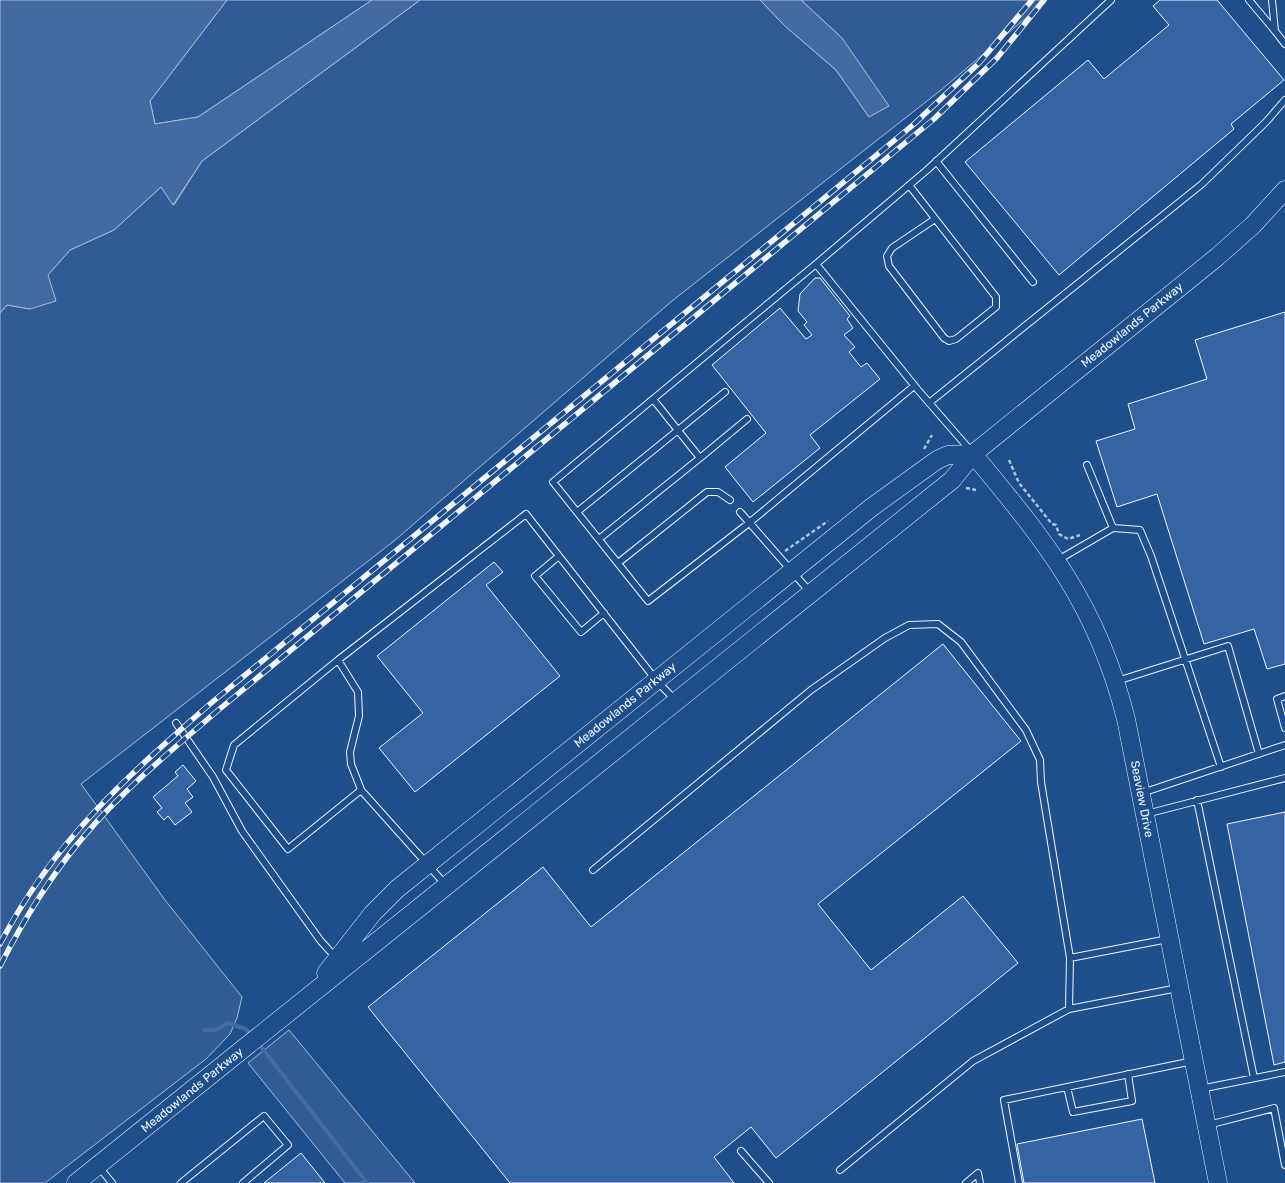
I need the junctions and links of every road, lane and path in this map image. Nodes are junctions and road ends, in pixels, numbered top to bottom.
1 (1111, 0) edge
2 (1248, 0) edge
3 (1272, 0) edge
4 (1275, 31) junction
5 (1285, 44) edge
6 (1285, 100) edge
7 (936, 161) junction
8 (909, 185) junction
9 (1285, 190) edge
10 (935, 219) junction
11 (816, 264) junction
12 (1032, 282) dead end
13 (914, 386) junction
14 (725, 392) dead end
15 (653, 399) junction
16 (929, 404) junction
17 (747, 419) dead end
18 (677, 430) junction
19 (932, 435) dead end
20 (929, 442) dead end
21 (973, 454) junction
22 (700, 458) junction
23 (1009, 460) dead end
24 (1087, 465) dead end
25 (966, 488) dead end
26 (976, 490) dead end
27 (730, 500) dead end
28 (577, 512) junction
29 (740, 512) dead end
30 (749, 523) junction
31 (1113, 528) junction
32 (1086, 534) dead end
33 (599, 539) junction
34 (559, 556) junction
35 (1058, 560) junction
36 (618, 562) junction
37 (792, 571) junction
38 (810, 593) junction
39 (604, 613) junction
40 (1185, 659) junction
41 (338, 660) junction
42 (656, 680) junction
43 (1116, 682) junction
44 (1285, 696) edge
45 (676, 701) junction
46 (176, 723) dead end
47 (1285, 728) edge
48 (1285, 745) edge
49 (1259, 754) junction
50 (1221, 767) junction
51 (1285, 778) edge
52 (362, 792) junction
53 (1141, 793) junction
54 (1197, 800) junction
55 (1145, 814) junction
56 (426, 865) junction
57 (593, 870) dead end
58 (446, 885) junction
59 (1170, 939) junction
60 (1070, 958) junction
61 (337, 959) junction
62 (1179, 987) junction
63 (307, 998) junction
64 (1069, 1009) junction
65 (1194, 1061) junction
66 (1285, 1072) edge
67 (1128, 1074) junction
68 (1254, 1078) junction
69 (1067, 1087) junction
70 (1200, 1089) junction
71 (1206, 1125) junction
72 (741, 1151) dead end
73 (1285, 1165) edge
74 (98, 1166) junction
75 (840, 1170) dead end
76 (76, 1183) edge
77 (112, 1183) edge
78 (181, 1183) edge
79 (243, 1183) edge
80 (769, 1183) edge
81 (966, 1183) edge
82 (980, 1183) edge
83 (1019, 1183) edge
84 (1218, 1183) edge

1 - 7 lane
2 - 4 lane
3 - 4 lane
4 - 5 lane
6 - 16 lane
7 - 8 lane
7 - 12 lane
8 - 10 lane
8 - 11 lane
9 - 21 street, Meadowlands Parkway
10 - 10 lane
11 - 13 lane
11 - 15 lane
13 - 16 lane
13 - 30 lane
14 - 18 lane
15 - 18 lane
15 - 28 lane
16 - 21 lane
17 - 22 lane
18 - 22 lane
18 - 28 lane
19 - 20 path
21 - 35 street, Seaview Drive
21 - 37 street, Meadowlands Parkway
21 - 38 street, Meadowlands Parkway
22 - 33 lane
23 - 32 path
24 - 31 lane
25 - 26 path
27 - 36 lane
28 - 33 lane
29 - 30 lane
30 - 36 lane
30 - 37 lane
31 - 35 lane
31 - 40 lane
33 - 36 lane
34 - 39 lane
34 - 39 lane
34 - 41 lane
35 - 43 street, Seaview Drive
37 - 38 lane
37 - 42 street, Meadowlands Parkway
38 - 45 street, Meadowlands Parkway
39 - 42 lane
40 - 43 lane
40 - 49 lane
40 - 50 lane
41 - 52 lane
41 - 52 lane
42 - 45 lane
42 - 56 street, Meadowlands Parkway
43 - 53 street, Seaview Drive
44 - 47 lane
45 - 58 street, Meadowlands Parkway
46 - 61 lane
48 - 49 lane
49 - 50 lane
50 - 53 lane
51 - 54 lane
52 - 56 lane
53 - 55 street, Seaview Drive
54 - 55 lane
54 - 68 lane
55 - 59 street, Seaview Drive
56 - 58 lane
56 - 61 street, Meadowlands Parkway
57 - 60 lane
58 - 63 street, Meadowlands Parkway
59 - 60 lane
59 - 62 street, Seaview Drive
60 - 64 lane
61 - 63 street, Meadowlands Parkway
62 - 64 lane
62 - 65 street, Seaview Drive
63 - 74 street, Meadowlands Parkway
64 - 75 lane
65 - 67 lane
65 - 70 street, Seaview Drive
66 - 68 lane
67 - 69 lane
67 - 69 lane
68 - 70 lane
69 - 83 lane
70 - 71 street, Seaview Drive
71 - 73 lane
71 - 84 street, Seaview Drive
72 - 80 lane
74 - 76 street, Meadowlands Parkway
74 - 77 lane
78 - 79 lane
81 - 82 lane

